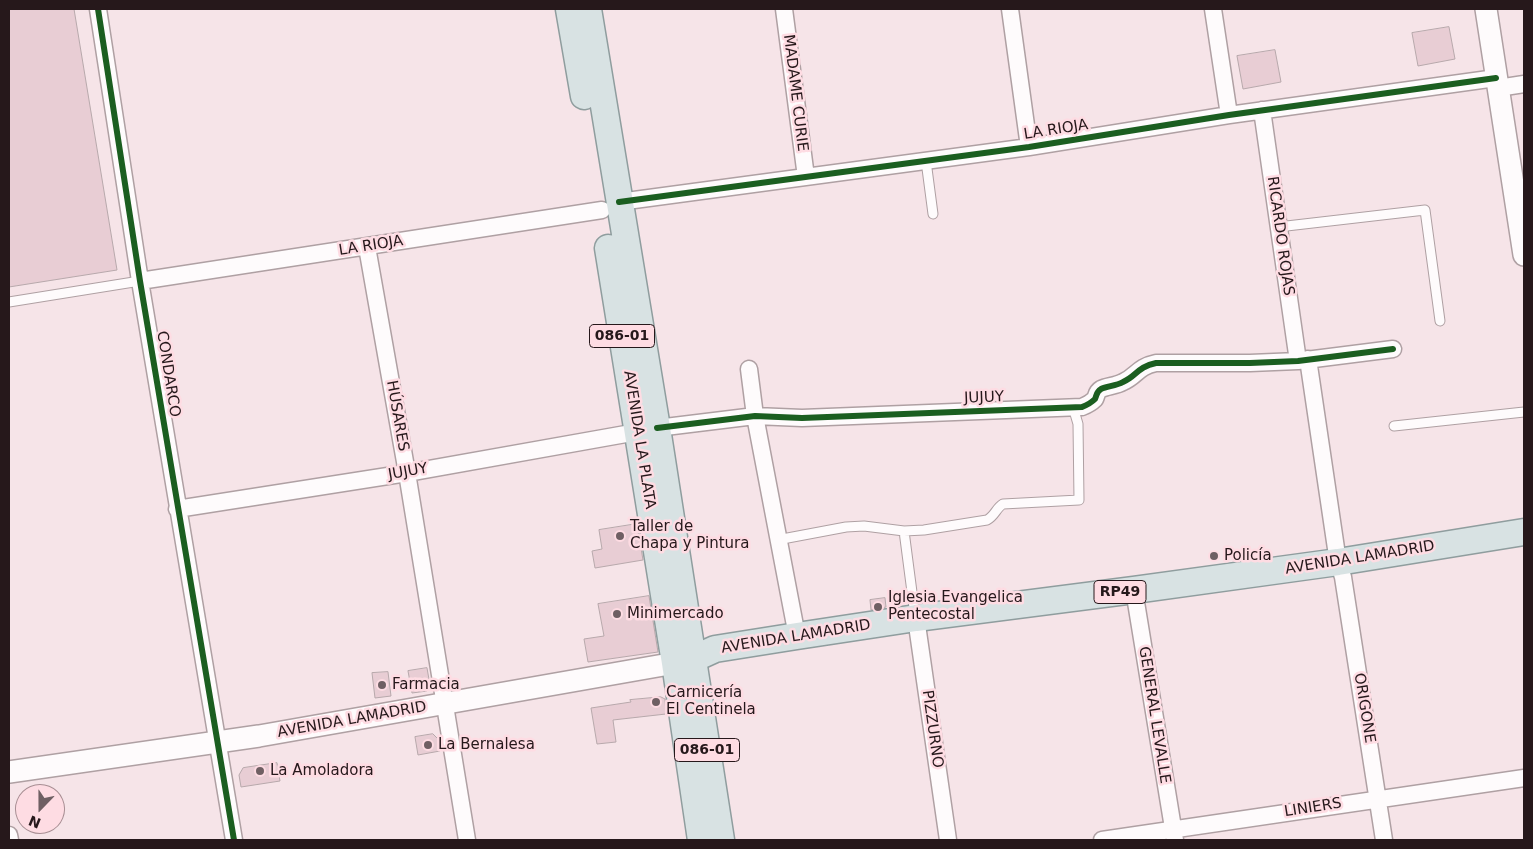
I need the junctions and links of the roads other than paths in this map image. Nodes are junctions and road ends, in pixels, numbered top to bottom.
1 (98, 9) edge
2 (569, 9) edge
3 (588, 9) edge
4 (784, 9) edge
5 (1010, 9) edge
6 (1213, 9) edge
7 (1486, 9) edge
8 (1497, 83) junction
9 (1524, 84) edge
10 (1262, 110) junction
11 (1229, 115) junction
12 (1029, 147) junction
13 (926, 161) junction
14 (806, 177) junction
15 (610, 206) junction
16 (933, 214) dead end
17 (1278, 227) junction
18 (367, 247) junction
19 (1524, 255) edge
20 (140, 281) junction
21 (9, 302) edge
22 (1440, 321) dead end
23 (1393, 349) dead end
24 (1303, 360) junction
25 (749, 369) dead end
26 (1073, 407) junction
27 (1524, 412) edge
28 (755, 416) junction
29 (1394, 426) dead end
30 (647, 430) junction
31 (407, 473) junction
32 (177, 509) junction
33 (904, 531) junction
34 (1524, 532) edge
35 (777, 540) junction
36 (1524, 550) edge
37 (1340, 569) junction
38 (1135, 598) junction
39 (917, 626) junction
40 (796, 636) junction
41 (684, 661) junction
42 (445, 703) junction
43 (217, 743) junction
44 (9, 772) edge
45 (1524, 778) edge
46 (1378, 798) junction
47 (9, 835) edge
48 (1174, 835) edge
49 (10, 840) edge
50 (234, 840) edge
51 (468, 840) edge
52 (701, 840) edge
53 (721, 840) edge
54 (948, 840) edge
55 (1102, 840) edge
56 (1384, 840) edge

1 - 20 street, CONDARCO
2 - 15 main road, AVENIDA LA PLATA / 086-01
3 - 15 main road, AVENIDA LA PLATA / 086-01
4 - 14 street, MADAME CURIE
5 - 12 street
6 - 11 street
7 - 8 street
8 - 9 street, LA RIOJA
8 - 10 street, LA RIOJA
8 - 19 street
10 - 11 street, LA RIOJA
10 - 17 street, RICARDO ROJAS
11 - 12 street, LA RIOJA
12 - 13 street, LA RIOJA
13 - 14 street, LA RIOJA
13 - 16 lane
14 - 15 street, LA RIOJA
15 - 18 street, LA RIOJA
15 - 30 main road, AVENIDA LA PLATA / 086-01
17 - 22 lane
17 - 24 street, RICARDO ROJAS
18 - 20 street, LA RIOJA
18 - 31 street, HÚSARES
20 - 21 lane
20 - 32 street, CONDARCO
23 - 24 street, JUJUY
24 - 26 street, JUJUY
24 - 37 street, RICARDO ROJAS
25 - 28 street
26 - 28 street, JUJUY
26 - 33 lane
27 - 29 lane
28 - 30 street, JUJUY
28 - 35 street
30 - 31 street, JUJUY
30 - 41 main road, AVENIDA LA PLATA / 086-01
31 - 32 street, JUJUY
31 - 42 street, HÚSARES
32 - 43 street, CONDARCO
33 - 35 lane
33 - 39 lane
34 - 37 main road, AVENIDA LAMADRID / RP49
35 - 40 street
36 - 37 main road, AVENIDA LAMADRID / RP49
37 - 38 main road, AVENIDA LAMADRID / RP49
37 - 46 street, ORIGONE
38 - 39 main road, AVENIDA LAMADRID / RP49
38 - 48 street, GENERAL LEVALLE
39 - 40 main road, AVENIDA LAMADRID / RP49
39 - 41 main road, AVENIDA LAMADRID / RP49
39 - 54 street, PIZZURNO
40 - 41 main road, AVENIDA LAMADRID / RP49
41 - 42 street, AVENIDA LAMADRID / RP49
41 - 52 main road, 086-01
41 - 53 main road, 086-01
42 - 43 street, AVENIDA LAMADRID / RP49
42 - 51 street, HÚSARES
43 - 44 street, AVENIDA LAMADRID / RP49
43 - 50 street, CONDARCO
45 - 46 street, LINIERS
46 - 48 street, LINIERS
46 - 56 street, ORIGONE
47 - 49 street
48 - 55 street, LINIERS

